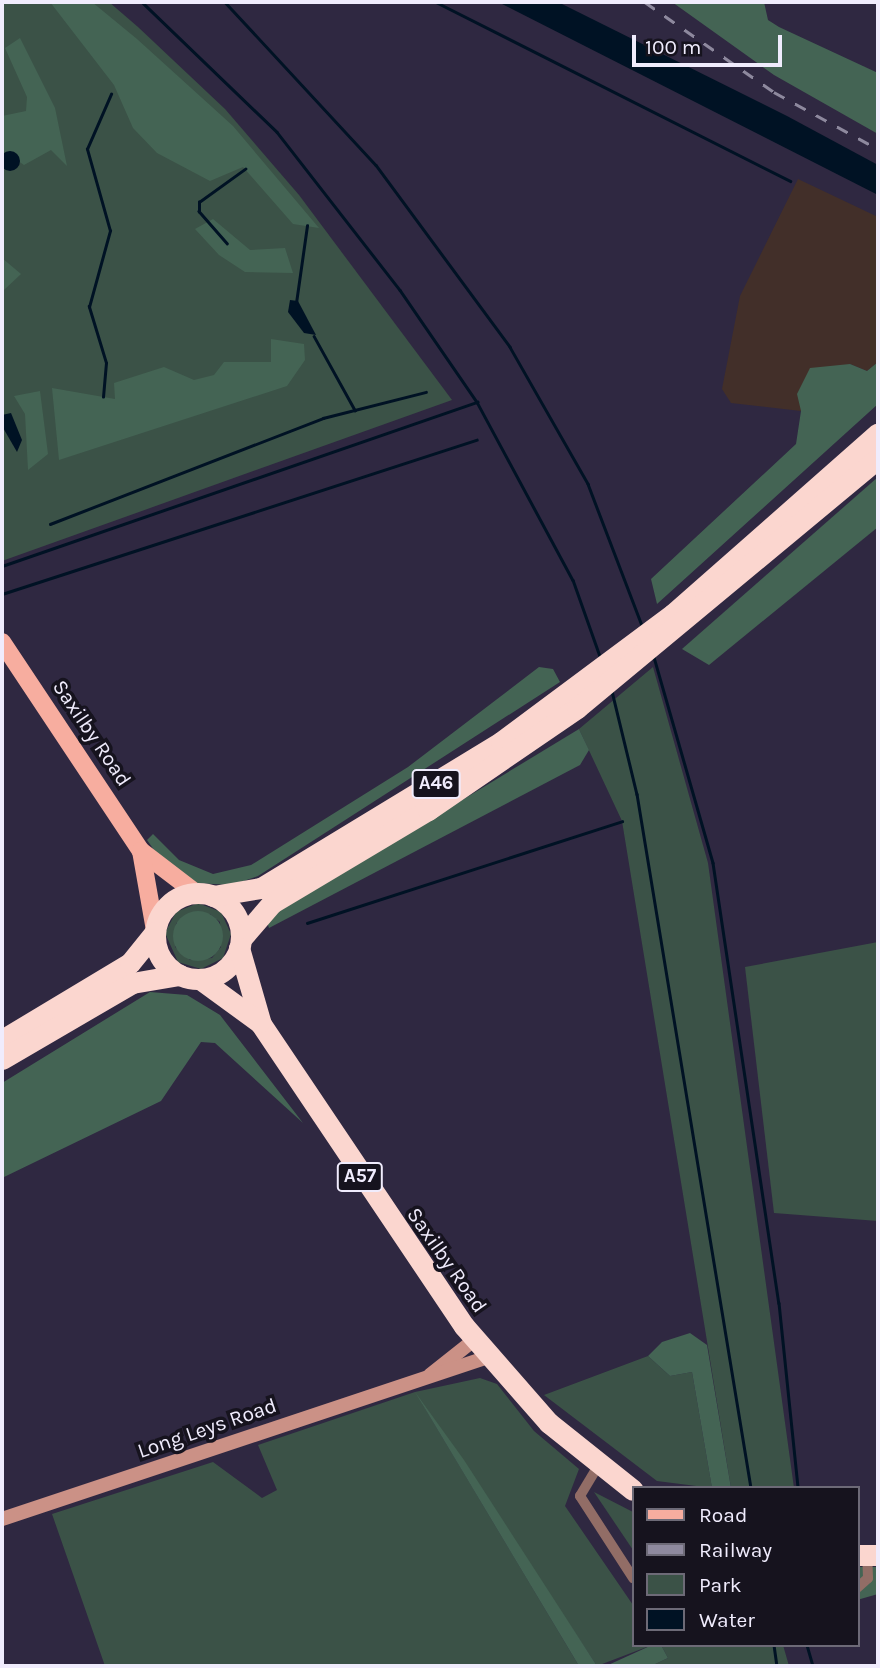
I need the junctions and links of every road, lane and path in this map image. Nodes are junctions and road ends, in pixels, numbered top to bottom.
1 (878, 433) edge
2 (878, 458) edge
3 (676, 620) junction
4 (2, 642) edge
5 (573, 700) junction
6 (141, 851) junction
7 (204, 894) junction
8 (155, 931) junction
9 (240, 944) junction
10 (189, 977) junction
11 (261, 1024) junction
12 (2, 1040) edge
13 (2, 1059) edge
14 (474, 1340) junction
15 (488, 1357) junction
16 (426, 1377) junction
17 (598, 1466) junction
18 (632, 1489) edge
19 (2, 1519) edge
20 (867, 1555) edge
21 (632, 1576) edge
22 (859, 1586) edge

1 - 3 highway, A46
2 - 3 highway, A46
3 - 5 highway, A46
4 - 6 main road, Saxilby Road
5 - 7 highway, A46
5 - 9 highway, A46
6 - 7 main road, Saxilby Road
6 - 8 main road, Saxilby Road
7 - 8 highway
7 - 9 highway
8 - 10 highway
8 - 12 highway
9 - 10 highway
9 - 11 highway, Saxilby Road / A57
10 - 11 highway, Saxilby Road / A57
10 - 13 highway
11 - 14 highway, Saxilby Road / A57
14 - 15 highway, Saxilby Road / A57
14 - 16 street, Long Leys Road
15 - 16 street, Long Leys Road
15 - 17 highway, Saxilby Road / A57
16 - 19 street, Long Leys Road
17 - 18 highway, Saxilby Road / A57
17 - 21 street
20 - 22 street

